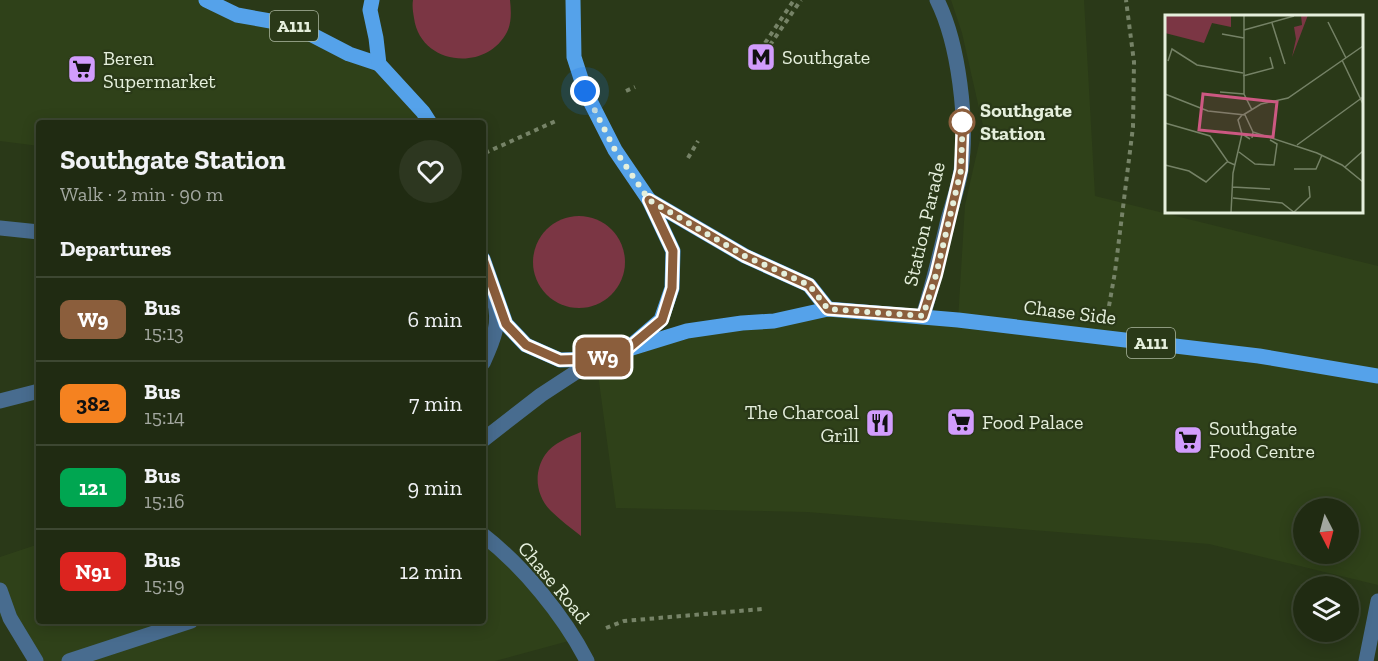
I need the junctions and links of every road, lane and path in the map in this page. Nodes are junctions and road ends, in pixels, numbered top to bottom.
1 (206, 0) edge
2 (372, 0) edge
3 (573, 0) edge
4 (794, 0) edge
5 (801, 0) edge
6 (937, 0) edge
7 (1126, 0) edge
8 (765, 43) dead end
9 (770, 45) dead end
10 (379, 64) junction
11 (635, 87) dead end
12 (626, 91) dead end
13 (428, 120) edge
14 (558, 120) dead end
15 (698, 141) dead end
16 (486, 153) edge
17 (688, 158) dead end
18 (649, 200) junction
19 (0, 228) edge
20 (36, 232) edge
21 (486, 268) edge
22 (486, 271) edge
23 (828, 309) junction
24 (923, 316) junction
25 (1103, 337) junction
26 (625, 351) junction
27 (486, 356) edge
28 (596, 359) junction
29 (1378, 376) edge
30 (36, 392) edge
31 (0, 401) edge
32 (486, 438) edge
33 (486, 537) edge
34 (0, 590) edge
35 (1378, 601) edge
36 (762, 609) dead end
37 (181, 624) edge
38 (576, 639) junction
39 (36, 661) edge
40 (71, 661) edge
41 (587, 661) edge
42 (1366, 661) edge

1 - 10 main road, A111
2 - 10 main road
3 - 18 main road, A111
4 - 8 path
5 - 9 path
6 - 24 street, Station Parade
7 - 25 path
10 - 13 main road, A111
11 - 12 path
14 - 16 path
15 - 17 path
18 - 23 main road, A111
18 - 26 main road, A111
19 - 20 street
21 - 28 main road, A111
22 - 27 street
23 - 24 main road, Chase Side / A111
23 - 26 main road, Chase Side / A111
24 - 25 main road, Chase Side / A111
25 - 29 main road, Chase Side / A111
26 - 28 main road, A111
28 - 32 street
30 - 31 street
33 - 38 street, Chase Road
34 - 39 street
35 - 42 street
36 - 38 path
37 - 40 street
38 - 41 street, Chase Road

